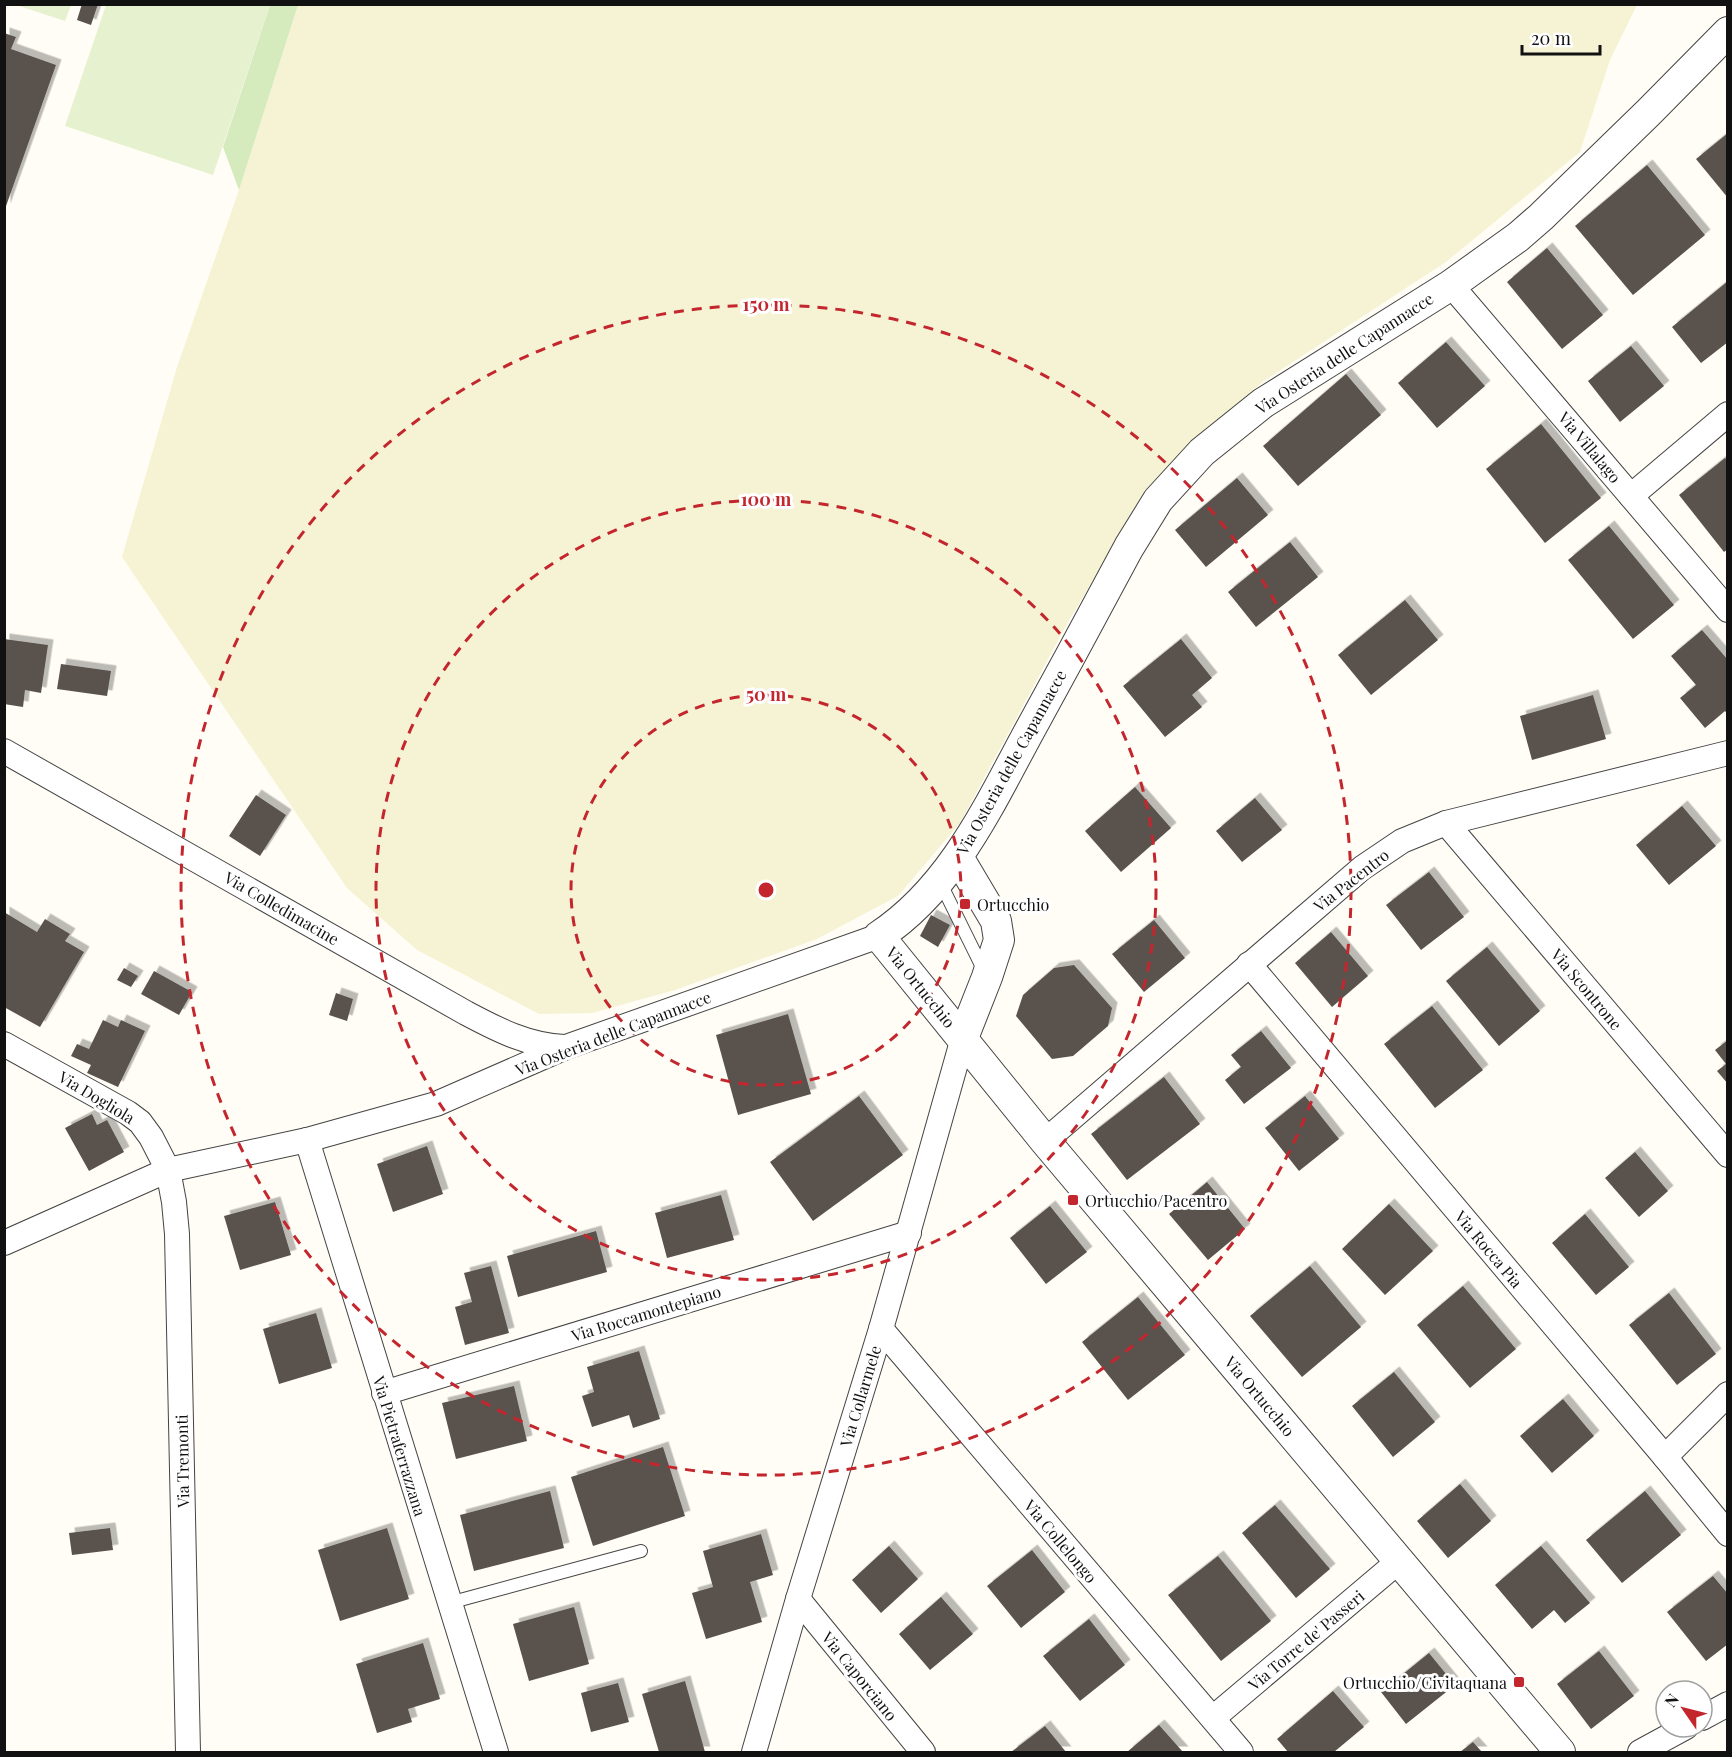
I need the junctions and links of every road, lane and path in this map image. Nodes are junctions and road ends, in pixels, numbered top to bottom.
1 (1728, 32) edge
2 (1451, 285) junction
3 (1728, 414) edge
4 (1631, 496) junction
5 (1728, 610) edge
6 (4, 751) edge
7 (1728, 753) edge
8 (1446, 823) junction
9 (958, 857) junction
10 (939, 880) junction
11 (879, 936) junction
12 (1249, 964) junction
13 (987, 977) junction
14 (963, 1038) junction
15 (4, 1044) edge
16 (566, 1047) junction
17 (307, 1140) junction
18 (1045, 1141) junction
19 (1728, 1155) edge
20 (168, 1170) junction
21 (909, 1233) junction
22 (4, 1243) edge
23 (881, 1329) junction
24 (384, 1393) junction
25 (1728, 1394) edge
26 (1665, 1457) junction
27 (1728, 1534) edge
28 (641, 1551) dead end
29 (1399, 1561) junction
30 (798, 1599) junction
31 (449, 1603) junction
32 (1728, 1704) edge
33 (1714, 1712) edge
34 (1213, 1718) junction
35 (1664, 1739) edge
36 (188, 1752) edge
37 (496, 1752) edge
38 (754, 1752) edge
39 (923, 1752) edge
40 (1241, 1752) edge
41 (1560, 1752) edge
42 (1640, 1752) edge

1 - 2 street, Via Osteria delle Capannacce
2 - 4 street, Via Villalago
2 - 9 street, Via Osteria delle Capannacce
3 - 4 street
4 - 5 street, Via Villalago
6 - 16 street, Via Colledimacine
7 - 8 street, Via Pacentro
8 - 12 street, Via Pacentro
8 - 19 street, Via Scontrone
9 - 10 street, Via Osteria delle Capannacce
9 - 13 street, Via Ortucchio
10 - 11 street, Via Osteria delle Capannacce
10 - 13 lane
11 - 14 street, Via Ortucchio
11 - 16 street, Via Osteria delle Capannacce
12 - 18 street, Via Pacentro
12 - 26 street, Via Rocca Pia
13 - 14 street, Via Ortucchio
14 - 18 street, Via Ortucchio
14 - 21 street, Via Collarmele
15 - 20 street, Via Dogliola
16 - 17 street, Via Osteria delle Capannacce
17 - 20 street, Via Osteria delle Capannacce
17 - 24 street, Via Pietraferrazzana
18 - 29 street, Via Ortucchio
20 - 22 street, Via Osteria delle Capannacce
20 - 36 street, Via Tremonti
21 - 23 street, Via Collarmele
21 - 24 street, Via Roccamontepiano
23 - 30 street, Via Collarmele
23 - 34 street, Via Collelongo
24 - 31 street, Via Pietraferrazzana
25 - 26 street
26 - 27 street, Via Rocca Pia
28 - 31 lane
29 - 34 street, Via Torre de' Passeri
29 - 41 street, Via Ortucchio
30 - 38 street, Via Collarmele
30 - 39 street, Via Caporciano
31 - 37 street, Via Pietraferrazzana
32 - 33 street
34 - 40 street, Via Collelongo
35 - 42 street

